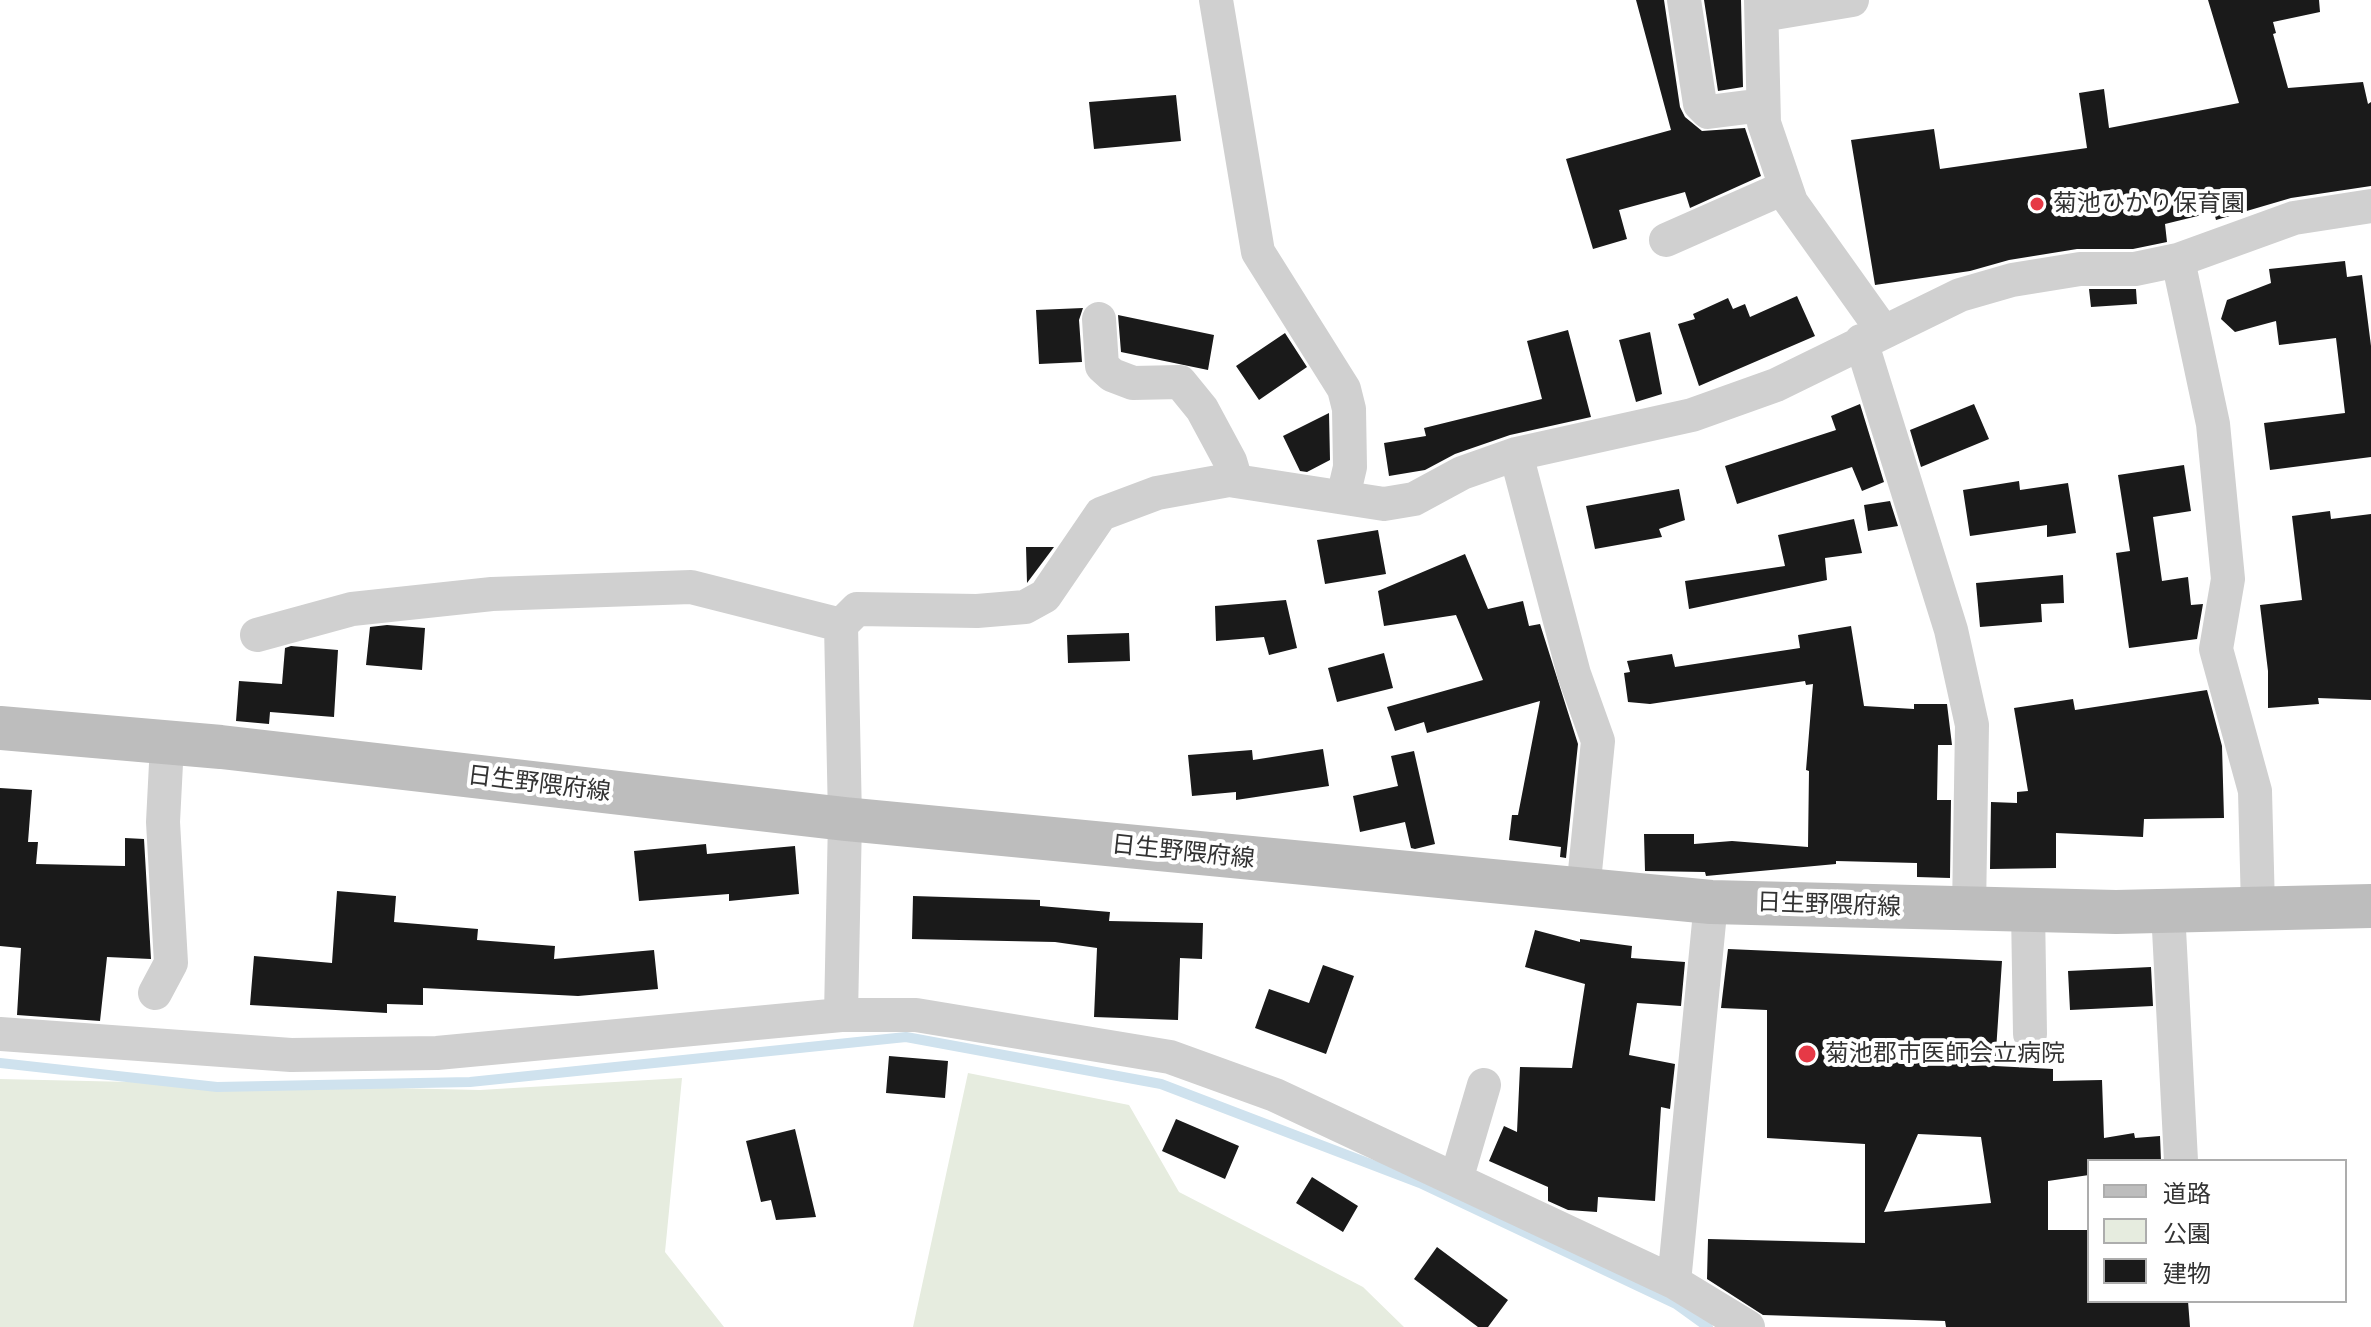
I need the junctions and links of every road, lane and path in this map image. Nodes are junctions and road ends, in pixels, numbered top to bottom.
1 (1216, 0) edge
2 (1684, 0) edge
3 (1852, 0) edge
4 (1761, 8) edge
5 (1763, 105) junction
6 (1786, 187) junction
7 (2371, 206) edge
8 (1666, 240) dead end
9 (2178, 260) junction
10 (1099, 319) dead end
11 (1872, 336) junction
12 (1516, 454) junction
13 (1236, 481) junction
14 (1343, 497) junction
15 (841, 625) junction
16 (257, 635) dead end
17 (0, 728) edge
18 (167, 744) junction
19 (845, 819) junction
20 (1583, 891) junction
21 (1711, 902) junction
22 (2371, 906) edge
23 (2258, 908) junction
24 (1969, 910) junction
25 (2028, 910) junction
26 (2168, 910) junction
27 (155, 993) dead end
28 (841, 1015) junction
29 (0, 1034) edge
30 (2030, 1034) dead end
31 (1484, 1085) dead end
32 (2181, 1159) edge
33 (1456, 1180) junction
34 (1674, 1282) junction
35 (1748, 1327) edge

1 - 14 street
2 - 5 street
3 - 4 street
4 - 5 street
5 - 6 street
6 - 8 street
6 - 11 street
7 - 9 street
9 - 11 street
9 - 23 street
10 - 13 street
11 - 12 street
11 - 24 street
12 - 14 street
12 - 20 street
13 - 14 street
13 - 15 street
15 - 16 street
15 - 19 street
17 - 18 main road, 日生野隈府線
18 - 19 main road, 日生野隈府線
18 - 27 street
19 - 20 main road, 日生野隈府線
19 - 28 street
20 - 21 main road, 日生野隈府線
21 - 24 main road, 日生野隈府線
21 - 34 street
22 - 23 main road, 日生野隈府線
23 - 26 main road, 日生野隈府線
24 - 25 main road, 日生野隈府線
25 - 26 main road, 日生野隈府線
25 - 30 street
26 - 32 street
28 - 29 street
28 - 33 street
31 - 33 street
33 - 34 street
34 - 35 street

